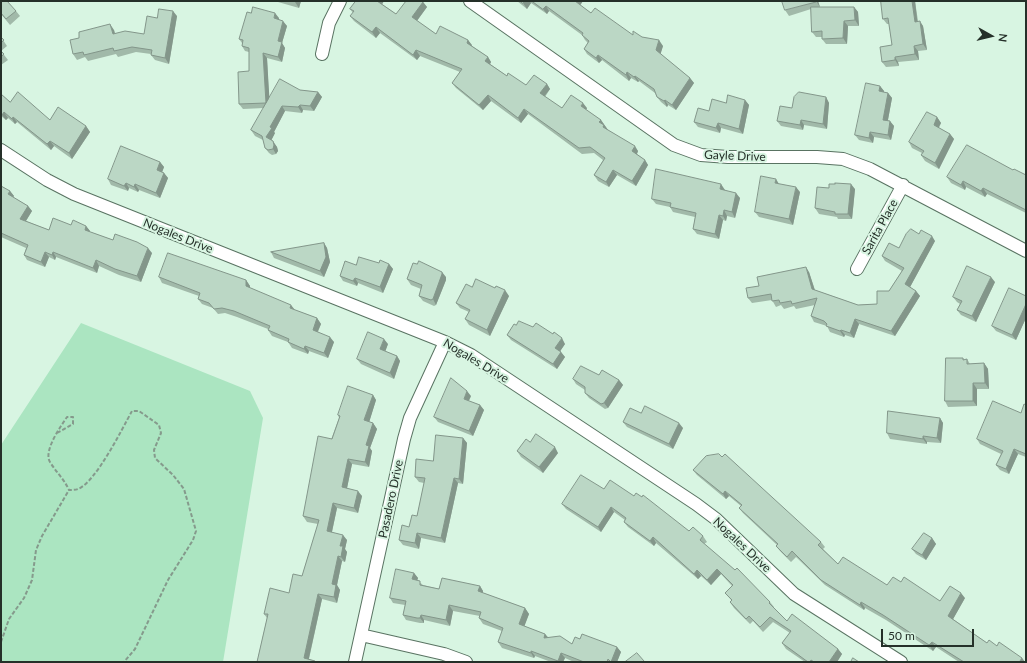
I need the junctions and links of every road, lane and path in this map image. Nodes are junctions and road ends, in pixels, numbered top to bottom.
1 (340, 1) edge
2 (470, 1) edge
3 (322, 54) dead end
4 (1, 150) edge
5 (903, 185) junction
6 (1026, 251) edge
7 (857, 269) dead end
8 (445, 342) junction
9 (57, 433) junction
10 (69, 490) junction
11 (361, 635) junction
12 (1, 642) edge
13 (124, 662) edge
14 (355, 662) edge
15 (466, 662) edge
16 (900, 662) edge

1 - 3 street
2 - 5 street, Gayle Drive
4 - 8 street, Nogales Drive
5 - 6 street, Gayle Drive
5 - 7 street, Sarita Place
8 - 11 street, Pasadero Drive
8 - 16 street, Nogales Drive
9 - 9 path
9 - 10 path
10 - 12 path
10 - 13 path
11 - 14 street, Pasadero Drive
11 - 15 street

